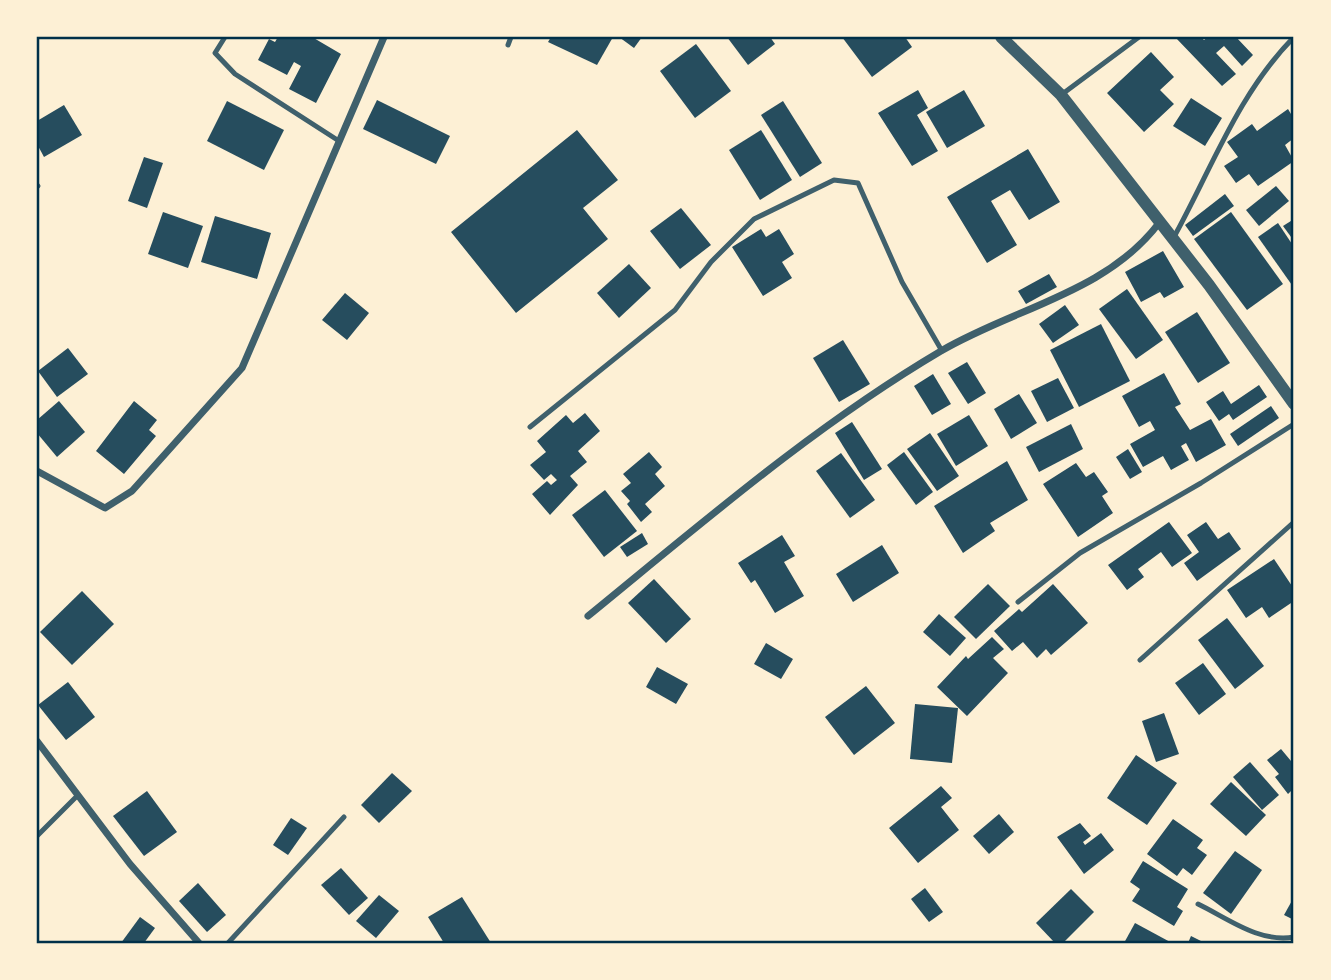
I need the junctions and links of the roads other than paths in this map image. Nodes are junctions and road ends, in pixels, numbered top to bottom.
1 (225, 37) edge
2 (384, 37) edge
3 (511, 37) edge
4 (1001, 37) edge
5 (1139, 37) edge
6 (1294, 37) edge
7 (508, 45) dead end
8 (1062, 94) junction
9 (339, 141) junction
10 (1159, 223) junction
11 (1172, 240) junction
12 (942, 351) junction
13 (1293, 399) edge
14 (1294, 424) edge
15 (530, 427) dead end
16 (37, 471) edge
17 (1294, 522) edge
18 (1018, 602) dead end
19 (588, 616) dead end
20 (1140, 660) dead end
21 (37, 741) edge
22 (78, 795) junction
23 (344, 817) dead end
24 (37, 836) edge
25 (1198, 904) dead end
26 (1294, 937) edge
27 (199, 943) edge
28 (228, 943) edge

1 - 9 lane
2 - 9 street
3 - 7 lane
4 - 8 street
5 - 8 lane
6 - 11 lane
8 - 10 street
9 - 16 street
10 - 11 street
10 - 12 street
11 - 13 street
12 - 15 lane
12 - 19 street
14 - 18 lane
17 - 20 lane
21 - 22 street
22 - 24 lane
22 - 27 street
23 - 28 lane
25 - 26 lane

